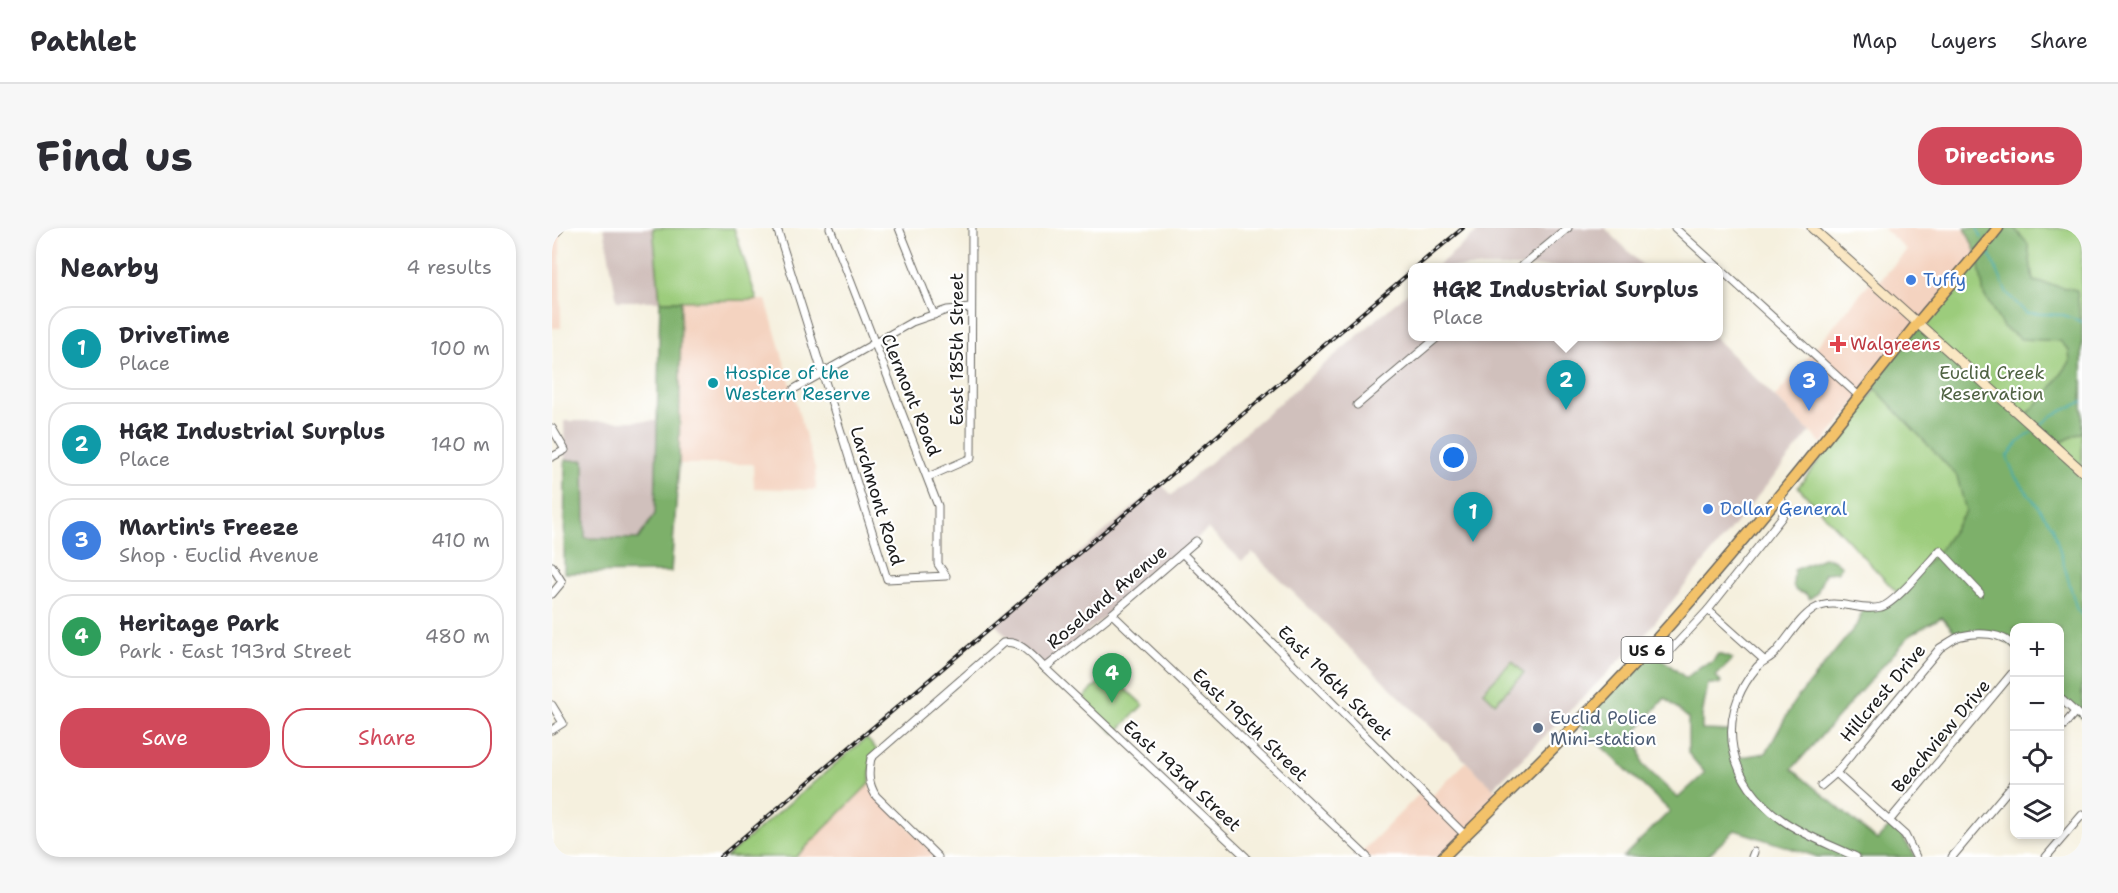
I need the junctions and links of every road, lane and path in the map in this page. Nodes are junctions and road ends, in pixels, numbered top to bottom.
1 (559, 228) edge
2 (777, 228) edge
3 (830, 228) edge
4 (899, 228) edge
5 (972, 228) edge
6 (1568, 228) edge
7 (1675, 228) edge
8 (1812, 228) edge
9 (1998, 229) edge
10 (552, 235) edge
11 (1526, 263) edge
12 (1714, 263) edge
13 (1723, 272) edge
14 (971, 308) junction
15 (934, 315) junction
16 (1918, 323) junction
17 (1433, 341) edge
18 (874, 343) junction
19 (822, 372) junction
20 (794, 389) dead end
21 (1860, 397) junction
22 (1357, 405) dead end
23 (552, 428) edge
24 (552, 457) edge
25 (2082, 471) edge
26 (927, 477) junction
27 (1780, 495) junction
28 (1196, 541) dead end
29 (1182, 553) junction
30 (552, 566) edge
31 (945, 576) joint
32 (1980, 593) dead end
33 (552, 594) edge
34 (1708, 610) junction
35 (1112, 614) junction
36 (2010, 643) edge
37 (1648, 648) junction
38 (1764, 660) junction
39 (1045, 668) junction
40 (2010, 676) edge
41 (2064, 702) edge
42 (552, 705) edge
43 (2075, 712) junction
44 (2082, 718) edge
45 (2064, 725) edge
46 (552, 730) edge
47 (1836, 773) junction
48 (2012, 785) edge
49 (1821, 786) dead end
50 (2082, 815) edge
51 (1890, 820) junction
52 (1466, 835) junction
53 (938, 857) edge
54 (1246, 857) edge
55 (1367, 857) edge
56 (1443, 857) edge
57 (1856, 857) edge
58 (1916, 857) edge
59 (1952, 857) edge
60 (2046, 857) edge

1 - 10 street
2 - 19 street, Larchmont Road
3 - 18 street, Clermont Road
4 - 15 street
5 - 14 street, East 185th Street
6 - 11 street
7 - 12 street
8 - 16 street
9 - 16 main road, US 6
13 - 21 street
14 - 15 street
14 - 26 street, East 185th Street
15 - 18 street
16 - 21 main road, US 6
16 - 25 street
17 - 22 street
18 - 19 street
18 - 26 street, Clermont Road
19 - 20 street
19 - 31 street, Larchmont Road
21 - 27 main road, US 6
23 - 24 street
26 - 31 street, Clermont Road
27 - 34 street
27 - 37 main road, US 6
28 - 29 street, Roseland Avenue
29 - 35 street, Roseland Avenue
29 - 52 street, East 196th Street
30 - 33 street
32 - 38 street
34 - 37 street
34 - 38 street
35 - 39 street, Roseland Avenue
35 - 55 street, East 195th Street
36 - 47 street, Hillcrest Drive
37 - 52 main road, US 6
38 - 57 street
39 - 53 street, Roseland Avenue
39 - 54 street, East 193rd Street
40 - 51 street, Beachview Drive
41 - 43 street
42 - 46 street
43 - 44 street
43 - 45 street
47 - 49 street, Hillcrest Drive
47 - 51 street
48 - 59 street
50 - 60 street
51 - 58 street
52 - 56 main road, US 6

